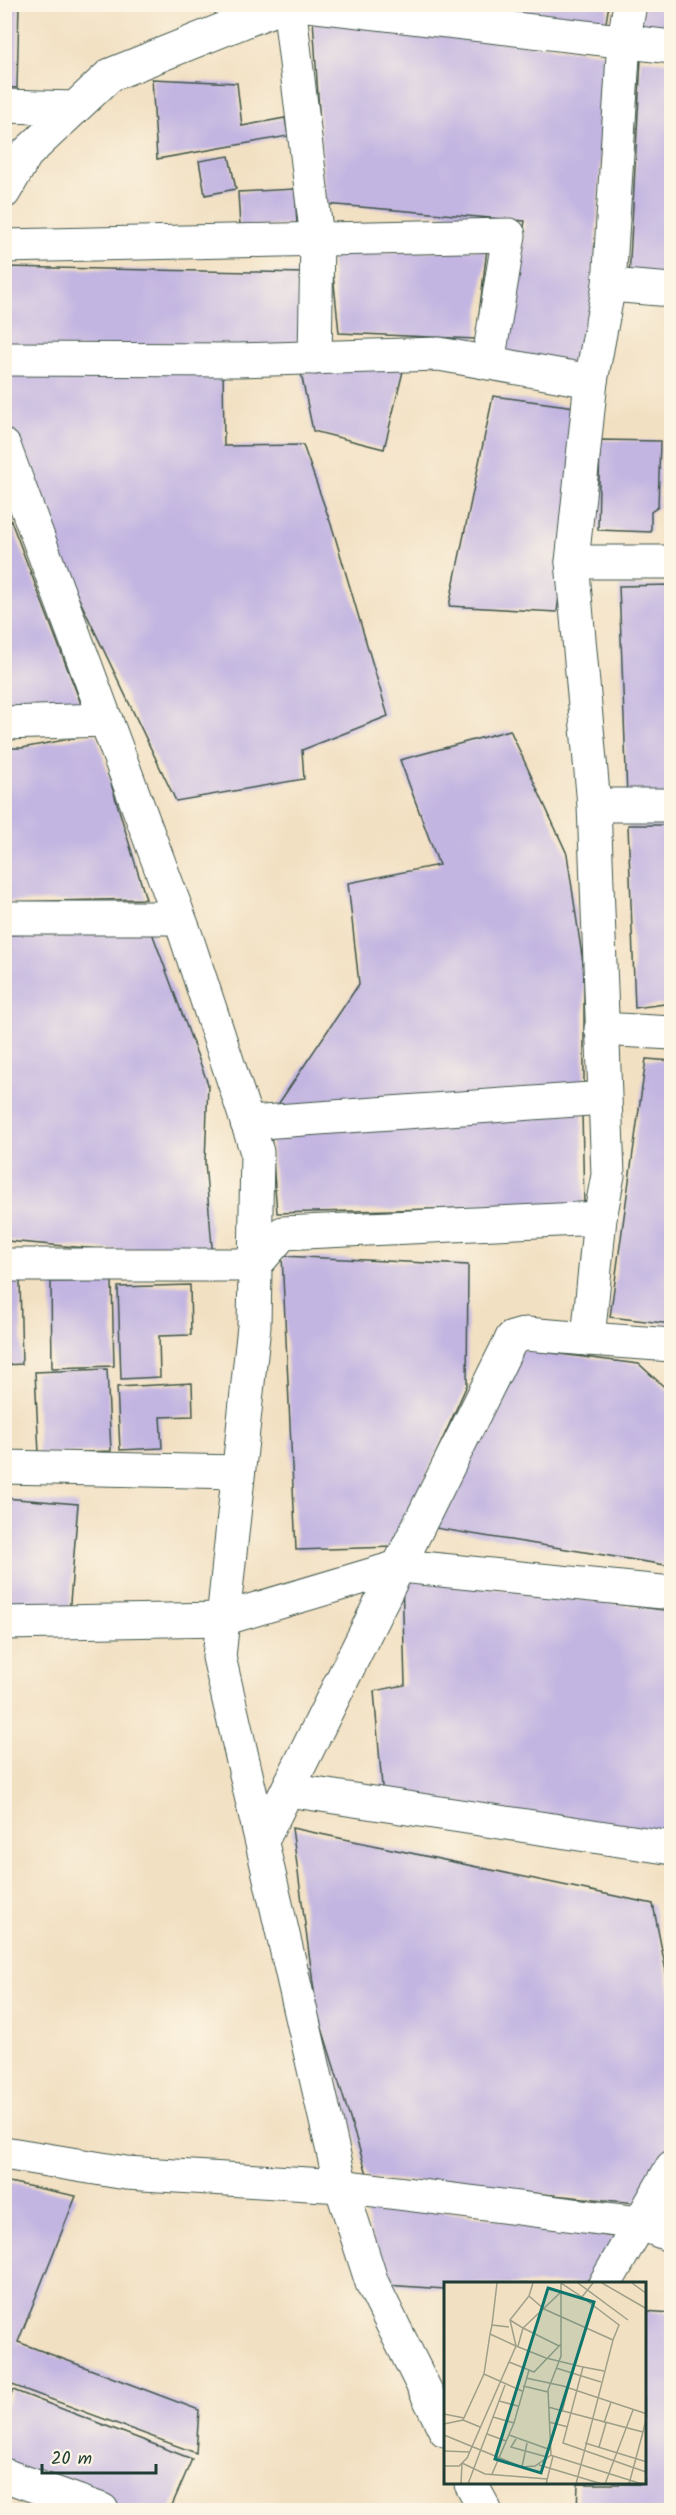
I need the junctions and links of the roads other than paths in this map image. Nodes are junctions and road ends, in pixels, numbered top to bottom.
1 (288, 4) edge
2 (299, 4) edge
3 (630, 4) edge
4 (624, 39) junction
5 (672, 47) edge
6 (4, 106) edge
7 (74, 108) junction
8 (4, 192) edge
9 (317, 239) junction
10 (4, 246) edge
11 (609, 285) junction
12 (672, 290) edge
13 (315, 358) junction
14 (4, 359) edge
15 (488, 363) junction
16 (591, 381) junction
17 (4, 446) edge
18 (12, 490) edge
19 (572, 562) junction
20 (672, 562) edge
21 (106, 720) junction
22 (4, 723) edge
23 (594, 805) junction
24 (672, 805) edge
25 (4, 918) edge
26 (179, 918) junction
27 (601, 1029) junction
28 (672, 1033) edge
29 (604, 1098) junction
30 (247, 1123) junction
31 (600, 1218) junction
32 (4, 1265) edge
33 (255, 1265) junction
34 (588, 1339) junction
35 (672, 1345) edge
36 (4, 1467) edge
37 (238, 1472) junction
38 (402, 1566) junction
39 (672, 1593) edge
40 (223, 1619) junction
41 (4, 1623) edge
42 (288, 1790) junction
43 (262, 1841) junction
44 (672, 1848) edge
45 (4, 2153) edge
46 (672, 2167) edge
47 (341, 2186) junction
48 (639, 2223) junction
49 (672, 2236) edge
50 (607, 2282) edge
51 (444, 2428) edge
52 (4, 2475) edge
53 (102, 2511) edge

1 - 7 street
1 - 9 street
2 - 4 street
3 - 4 street
4 - 5 street
4 - 11 street
6 - 7 street
7 - 8 street
9 - 10 street
9 - 13 street
9 - 15 street
11 - 12 street
11 - 16 street
13 - 14 street
13 - 15 street
15 - 16 street
16 - 19 street
17 - 18 street
18 - 21 street
19 - 20 street
19 - 23 street
21 - 22 street
21 - 26 street
23 - 24 street
23 - 27 street
25 - 26 street
26 - 30 street
27 - 28 street
27 - 29 street
29 - 30 street
29 - 31 street
30 - 33 street
31 - 33 street
31 - 34 street
32 - 33 street
33 - 37 street
34 - 35 street
34 - 38 street
36 - 37 street
37 - 40 street
38 - 39 street
38 - 40 street
38 - 42 street
40 - 41 street
40 - 43 street
42 - 43 street
42 - 44 street
43 - 47 street
45 - 47 street
46 - 48 street
47 - 48 street
47 - 51 street
48 - 49 street
48 - 50 street
52 - 53 street

